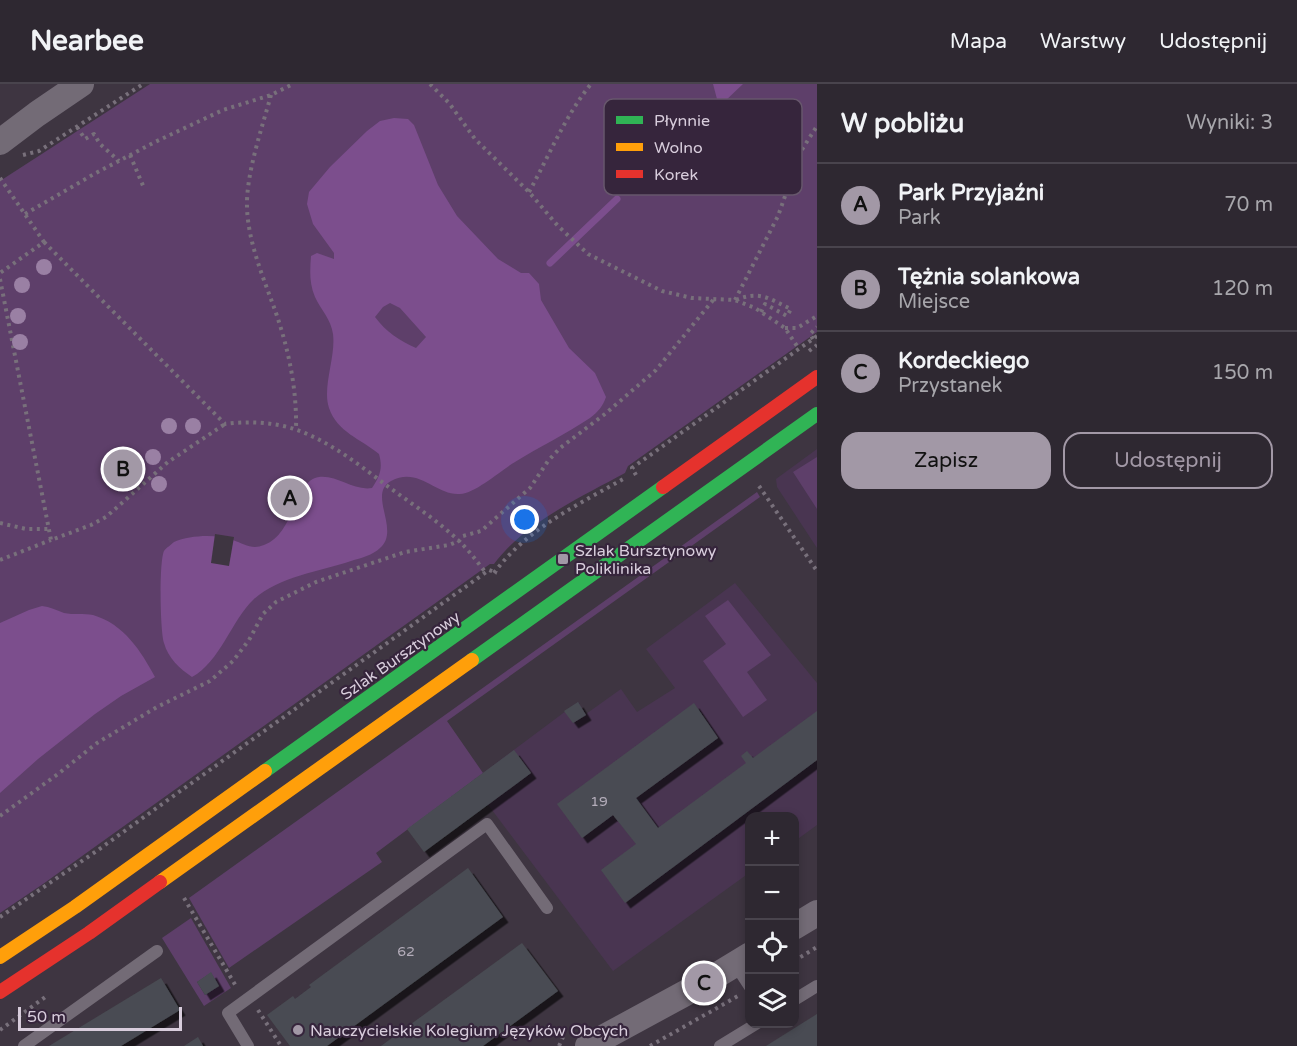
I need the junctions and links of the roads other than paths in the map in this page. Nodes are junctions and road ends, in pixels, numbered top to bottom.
1 (81, 84) edge
2 (7, 150) edge
3 (817, 377) edge
4 (817, 414) edge
5 (547, 908) dead end
6 (817, 913) edge
7 (799, 924) edge
8 (157, 951) dead end
9 (0, 957) edge
10 (742, 960) edge
11 (817, 986) edge
12 (745, 991) edge
13 (0, 992) edge
14 (799, 997) edge
15 (748, 1028) edge
16 (24, 1046) edge
17 (248, 1046) edge
18 (588, 1046) edge
19 (720, 1046) edge

1 - 2 street
3 - 9 main road, Szlak Bursztynowy
4 - 13 main road
5 - 17 lane
6 - 7 street
8 - 16 lane
10 - 12 lane
10 - 18 street
11 - 14 lane
15 - 19 lane

